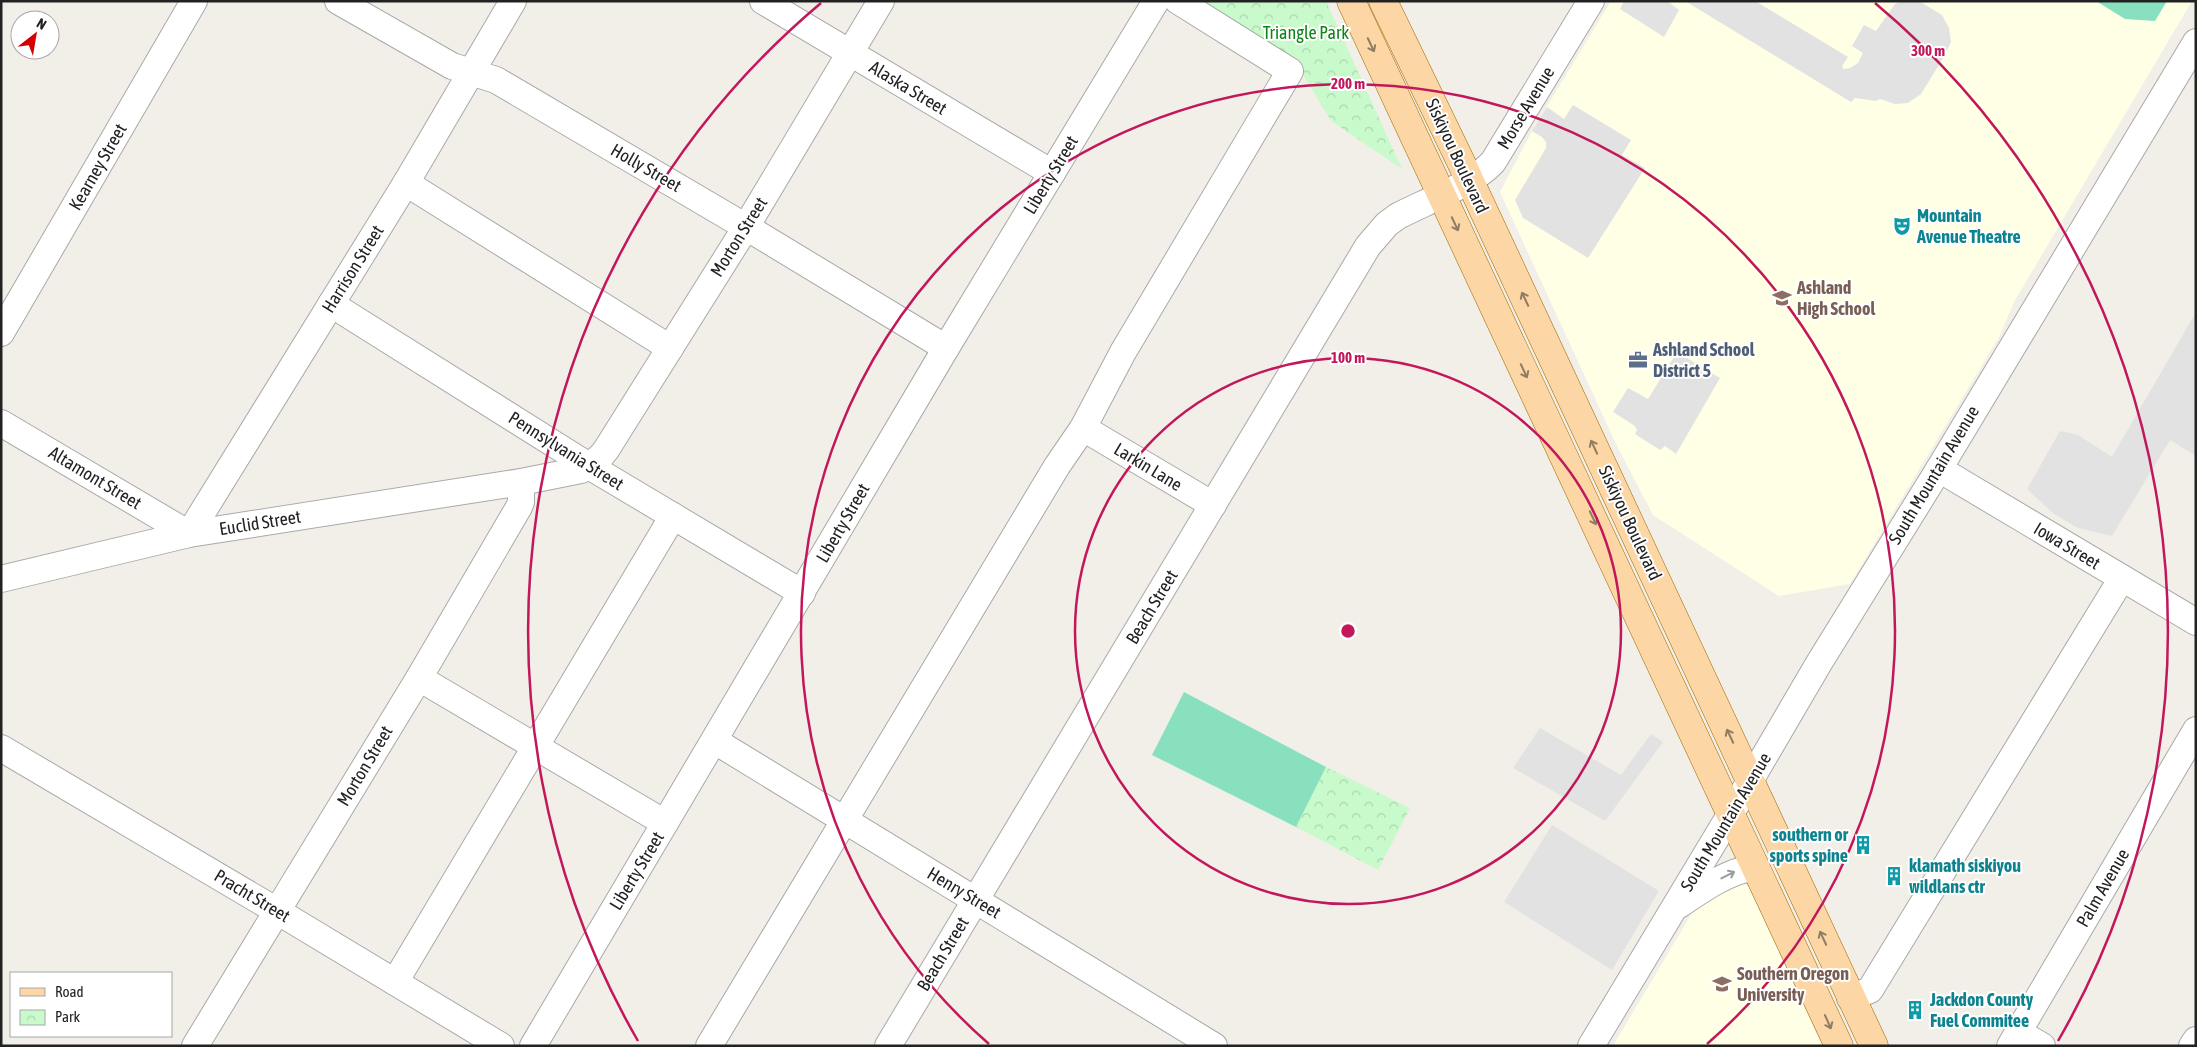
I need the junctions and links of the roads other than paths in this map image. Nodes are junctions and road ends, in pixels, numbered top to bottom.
1 (194, 1) edge
2 (338, 1) edge
3 (513, 1) edge
4 (764, 1) edge
5 (881, 1) edge
6 (1156, 1) edge
7 (1178, 1) edge
8 (1351, 1) edge
9 (1383, 1) edge
10 (1591, 1) edge
11 (2196, 42) edge
12 (849, 54) junction
13 (471, 72) junction
14 (1052, 173) junction
15 (1469, 180) junction
16 (406, 183) junction
17 (1441, 194) junction
18 (746, 227) junction
19 (331, 304) junction
20 (1, 332) edge
21 (670, 348) junction
22 (946, 348) junction
23 (1, 423) edge
24 (1083, 428) junction
25 (589, 466) junction
26 (1938, 469) junction
27 (521, 482) junction
28 (1213, 506) junction
29 (673, 516) junction
30 (189, 534) junction
31 (1, 578) edge
32 (2122, 578) junction
33 (802, 593) junction
34 (2196, 622) edge
35 (419, 678) junction
36 (2196, 730) edge
37 (715, 741) junction
38 (536, 747) junction
39 (1, 748) edge
40 (1750, 781) junction
41 (1730, 815) junction
42 (843, 820) junction
43 (665, 824) junction
44 (1755, 867) junction
45 (976, 899) junction
46 (1674, 908) junction
47 (277, 911) junction
48 (395, 982) junction
49 (1850, 998) junction
50 (2014, 1039) edge
51 (2196, 1040) edge
52 (195, 1046) edge
53 (502, 1046) edge
54 (533, 1046) edge
55 (709, 1046) edge
56 (888, 1046) edge
57 (1214, 1046) edge
58 (1591, 1046) edge
59 (1838, 1046) edge
60 (1874, 1046) edge
61 (2042, 1046) edge
62 (2192, 1046) edge

1 - 20 street, Kearney Street
2 - 13 street, Holly Street
3 - 13 street, Harrison Street
4 - 12 street, Alaska Street
5 - 12 street, Morton Street
6 - 14 street, Liberty Street
7 - 24 street
8 -> 17 main road, Siskiyou Boulevard
9 - 15 main road, Siskiyou Boulevard
10 - 15 street, Morse Avenue
11 - 26 street, South Mountain Avenue
12 - 14 street, Alaska Street
12 - 18 street, Morton Street
13 - 16 street, Harrison Street
13 - 18 street, Holly Street
14 - 22 street, Liberty Street
15 - 17 street, Morse Avenue
40 -> 15 main road, Siskiyou Boulevard
16 - 19 street, Harrison Street
16 - 21 street
17 - 28 street, Beach Street
17 -> 41 main road, Siskiyou Boulevard
18 - 21 street, Morton Street
18 - 22 street, Holly Street
19 - 25 street, Pennsylvania Street
19 - 30 street, Harrison Street
21 - 25 street, Morton Street
22 - 33 street, Liberty Street
23 - 30 street, Altamont Street
24 - 28 street, Larkin Lane
24 - 42 street
25 - 27 street, Euclid Street
25 - 29 street, Pennsylvania Street
26 - 32 street, Iowa Street
26 - 40 street, South Mountain Avenue
27 - 30 street, Euclid Street
27 - 35 street, Morton Street
28 - 45 street, Beach Street
29 - 33 street, Pennsylvania Street
29 - 38 street
30 - 31 street, Euclid Street
32 - 34 street, Iowa Street
32 - 49 street
33 - 37 street, Liberty Street
35 - 38 street
35 - 47 street, Morton Street
36 - 50 street, Palm Avenue
37 - 42 street, Henry Street
37 - 43 street, Liberty Street
38 - 43 street
38 - 48 street
39 - 47 street, Pracht Street
40 - 41 street, South Mountain Avenue
49 -> 40 main road, Siskiyou Boulevard
41 - 44 main road, Siskiyou Boulevard
41 - 46 street, South Mountain Avenue
42 - 45 street, Henry Street
42 - 55 street
43 - 54 street, Liberty Street
46 -> 44 street, South Mountain Avenue
44 -> 59 main road, Siskiyou Boulevard
45 - 56 street, Beach Street
45 - 57 street, Henry Street
46 - 58 street, South Mountain Avenue
47 - 48 street, Pracht Street
47 - 52 street, Morton Street
48 - 53 street, Pracht Street
49 - 60 main road, Siskiyou Boulevard
50 - 61 street
51 - 62 street

